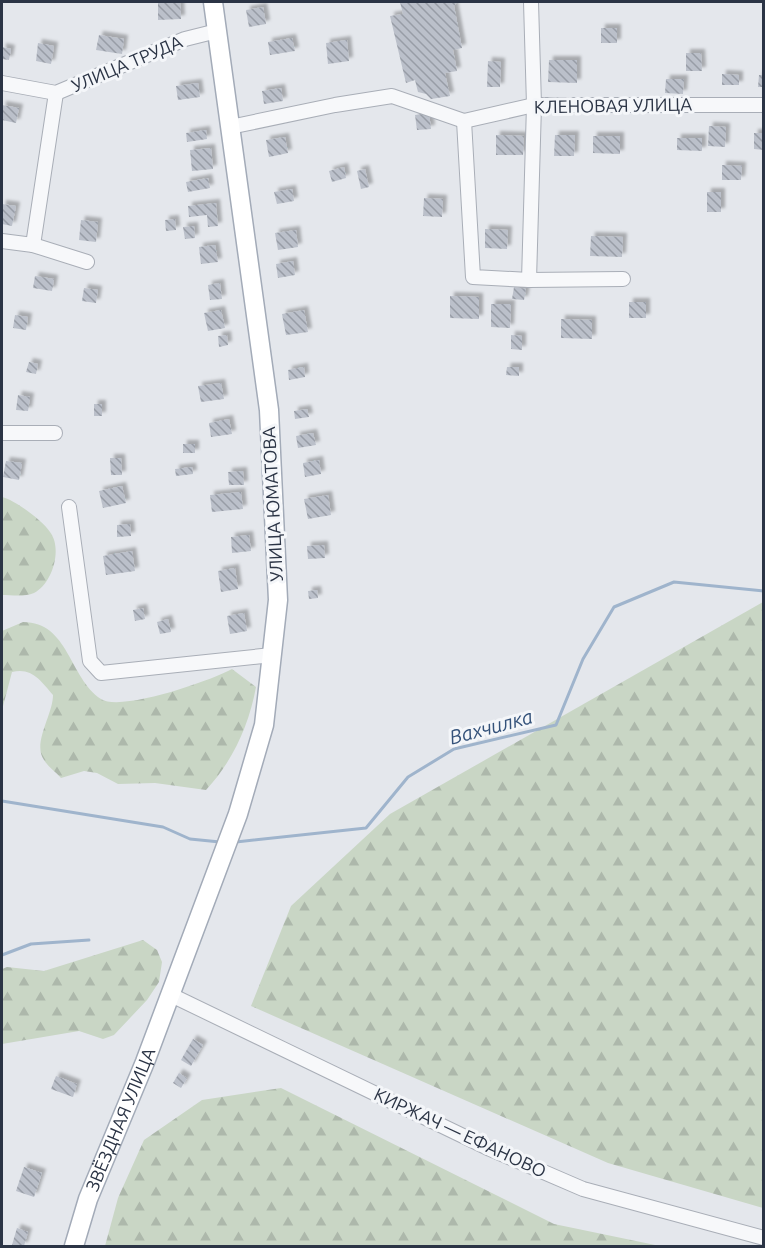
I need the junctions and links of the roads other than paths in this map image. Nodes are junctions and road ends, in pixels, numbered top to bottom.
1 (213, 2) edge
2 (531, 2) edge
3 (217, 31) junction
4 (2, 83) edge
5 (56, 93) junction
6 (534, 105) junction
7 (764, 105) edge
8 (464, 121) junction
9 (230, 127) junction
10 (2, 241) edge
11 (33, 245) junction
12 (87, 262) dead end
13 (623, 279) dead end
14 (529, 280) junction
15 (55, 433) dead end
16 (2, 434) edge
17 (69, 507) dead end
18 (272, 655) junction
19 (169, 994) junction
20 (764, 1238) edge
21 (74, 1246) edge

1 - 3 main road, УЛИЦА ЮМАТОВА
2 - 6 street
3 - 5 street, УЛИЦА ТРУДА
3 - 9 main road, УЛИЦА ЮМАТОВА
4 - 5 street, УЛИЦА ТРУДА
5 - 11 street
6 - 7 street, КЛЕНОВАЯ УЛИЦА
6 - 8 street, КЛЕНОВАЯ УЛИЦА
6 - 14 street
8 - 9 street
8 - 14 street
9 - 18 main road, УЛИЦА ЮМАТОВА
10 - 11 street
11 - 12 street
13 - 14 street
15 - 16 street
17 - 18 street
18 - 19 main road, УЛИЦА ЮМАТОВА
19 - 20 street, КИРЖАЧ — ЕФАНОВО
19 - 21 main road, ЗВЁЗДНАЯ УЛИЦА

